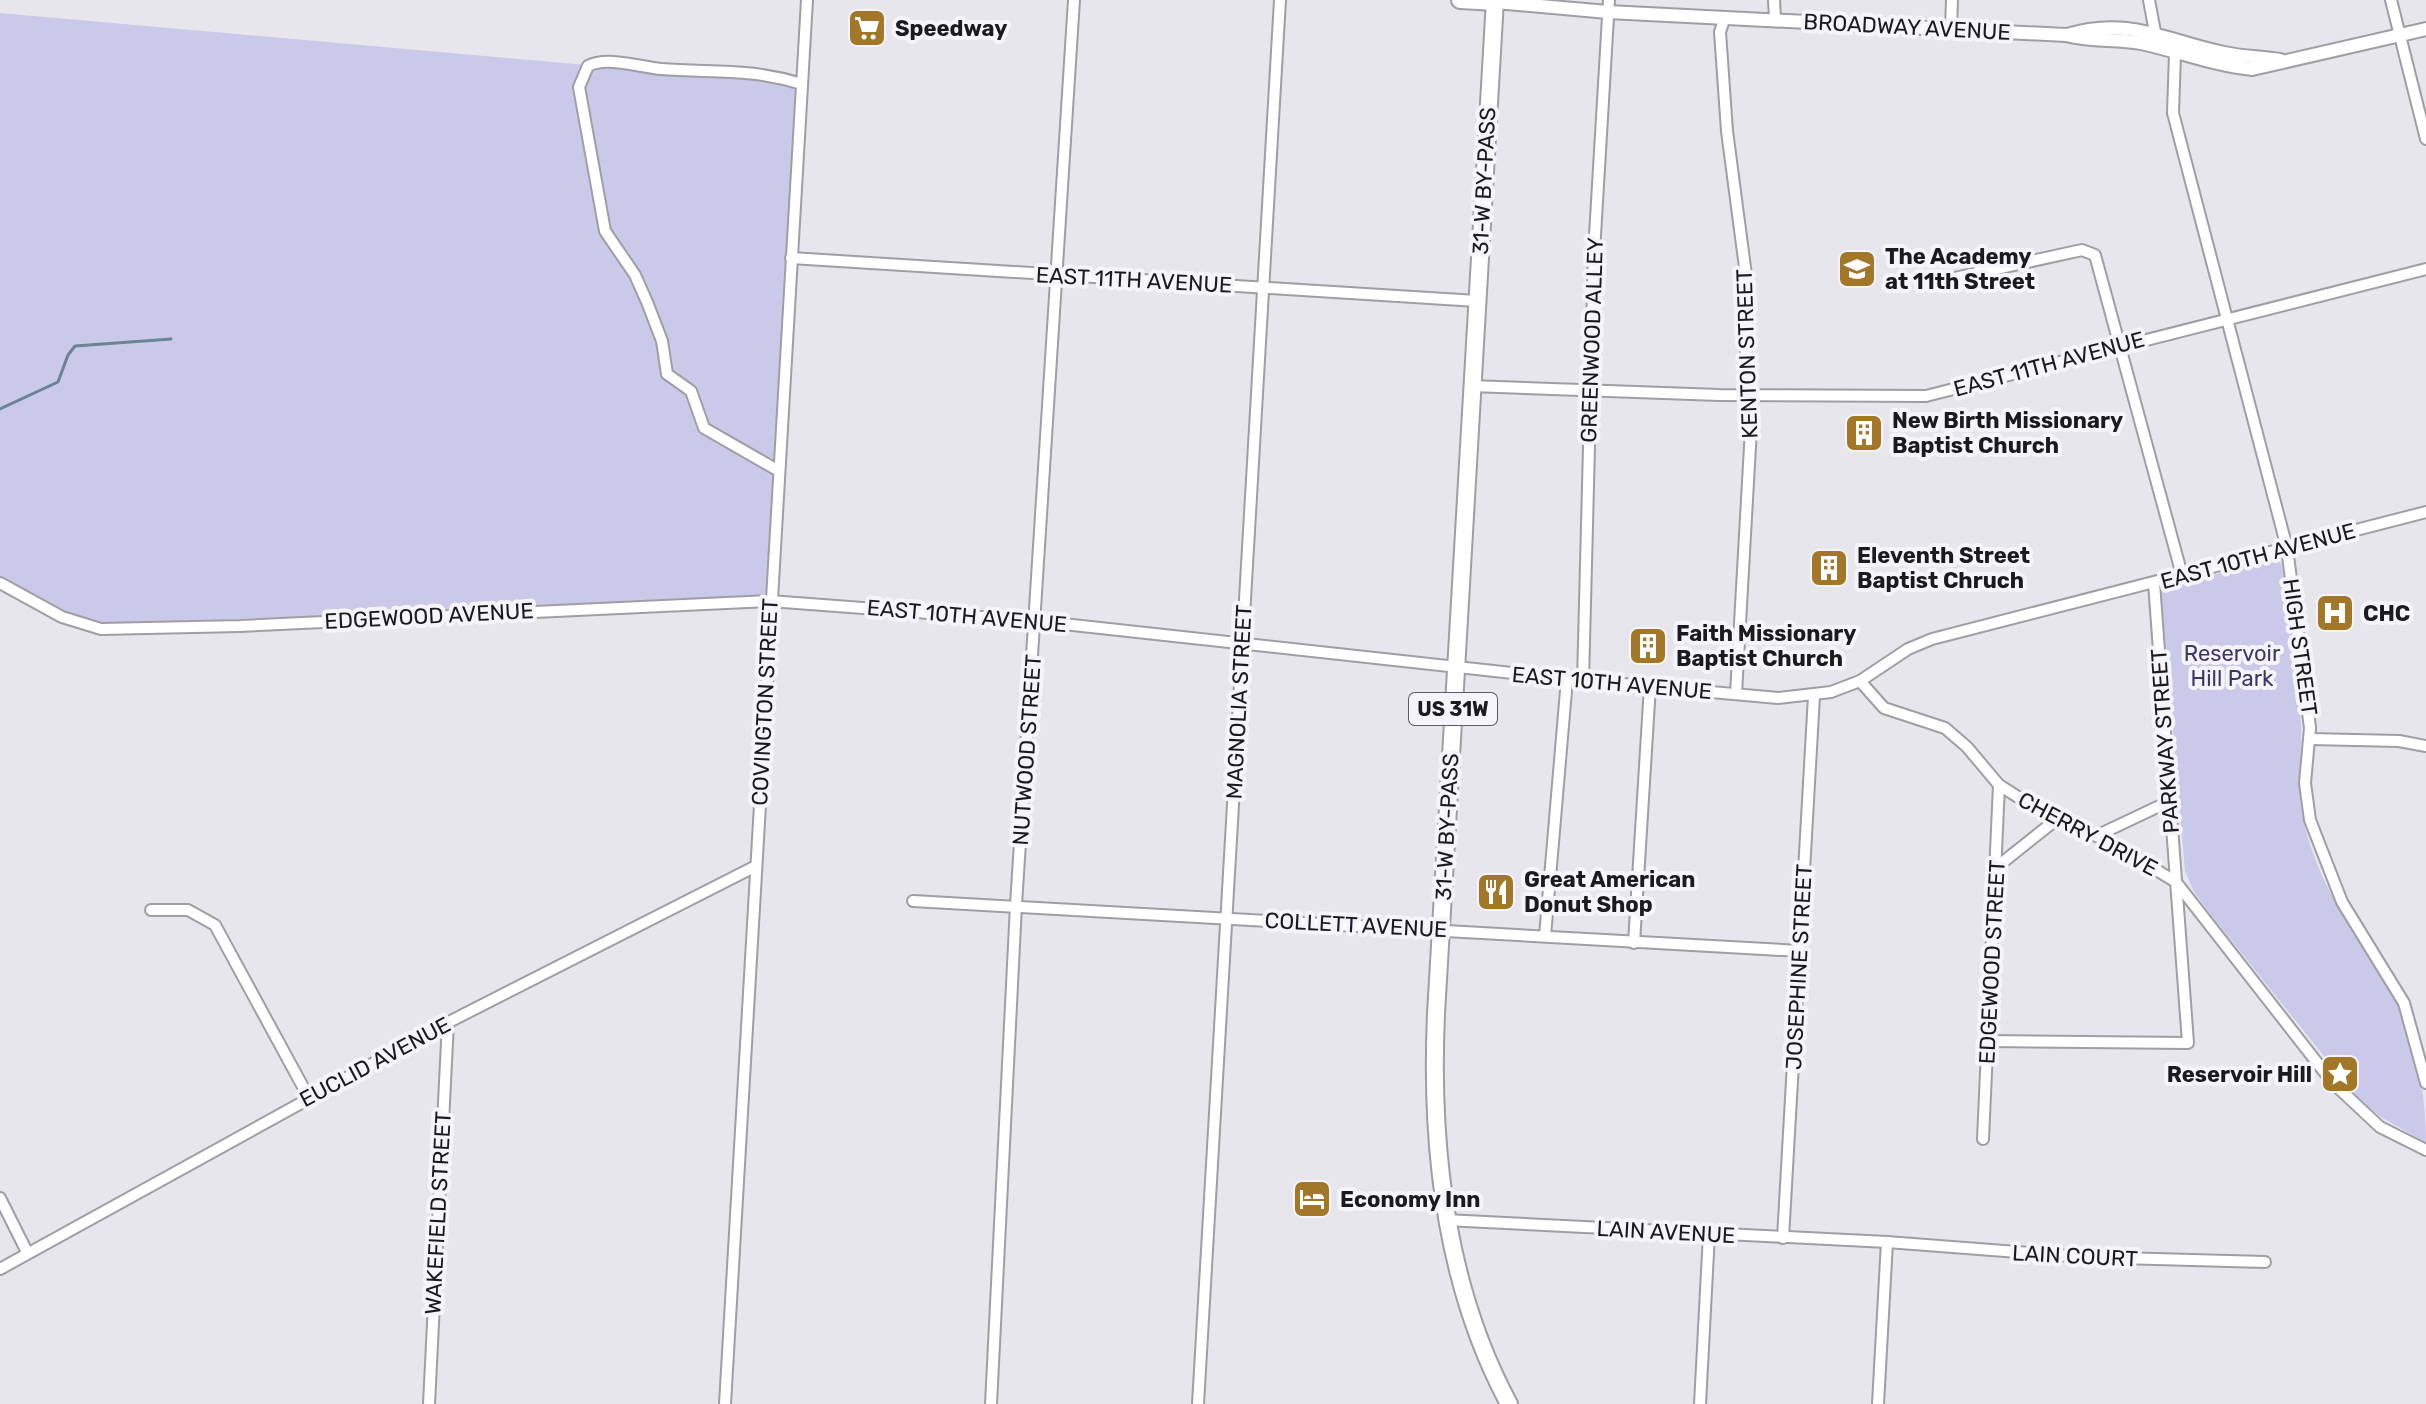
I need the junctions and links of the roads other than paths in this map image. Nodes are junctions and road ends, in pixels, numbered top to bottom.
1 (807, 0) edge
2 (1074, 0) edge
3 (1280, 0) edge
4 (1460, 0) edge
5 (1774, 0) edge
6 (1952, 0) edge
7 (2149, 0) edge
8 (2391, 0) edge
9 (1495, 1) edge
10 (1609, 6) edge
11 (1725, 17) junction
12 (1775, 20) junction
13 (1951, 29) junction
14 (2426, 29) edge
15 (2155, 32) junction
16 (2066, 35) junction
17 (2401, 36) junction
18 (2175, 54) junction
19 (2287, 61) junction
20 (802, 84) junction
21 (2426, 139) edge
22 (791, 258) junction
23 (2426, 269) edge
24 (1057, 276) junction
25 (1941, 281) dead end
26 (1263, 287) junction
27 (1477, 301) junction
28 (2226, 319) junction
29 (2120, 346) junction
30 (1471, 386) junction
31 (1591, 391) junction
32 (1748, 396) junction
33 (779, 471) junction
34 (2426, 512) edge
35 (2287, 548) junction
36 (2182, 575) junction
37 (0, 583) edge
38 (2154, 583) junction
39 (770, 601) junction
40 (1036, 621) junction
41 (1241, 643) junction
42 (1455, 668) junction
43 (1567, 679) junction
44 (1583, 681) junction
45 (1860, 681) junction
46 (1650, 686) junction
47 (1736, 694) junction
48 (1814, 696) junction
49 (2310, 739) junction
50 (2426, 746) edge
51 (1999, 785) junction
52 (2170, 801) junction
53 (2057, 819) junction
54 (2096, 836) junction
55 (756, 866) junction
56 (1998, 866) junction
57 (2176, 882) junction
58 (913, 901) dead end
59 (1016, 905) junction
60 (151, 910) dead end
61 (1228, 917) junction
62 (1442, 929) junction
63 (1545, 936) junction
64 (1634, 943) junction
65 (1800, 951) junction
66 (448, 1022) junction
67 (1988, 1041) junction
68 (2426, 1083) edge
69 (309, 1098) junction
70 (1983, 1139) dead end
71 (2426, 1150) edge
72 (0, 1198) edge
73 (1445, 1220) junction
74 (1709, 1234) junction
75 (1783, 1238) junction
76 (1887, 1242) junction
77 (27, 1252) junction
78 (2265, 1262) dead end
79 (0, 1269) edge
80 (429, 1404) edge
81 (725, 1404) edge
82 (991, 1404) edge
83 (1198, 1404) edge
84 (1509, 1404) edge
85 (1700, 1404) edge
86 (1878, 1404) edge

1 - 20 street, COVINGTON STREET
2 - 24 street, NUTWOOD STREET
3 - 26 street, MAGNOLIA STREET
4 - 9 main road, BROADWAY AVENUE
5 - 12 street
6 - 13 street
7 - 15 street
8 - 17 street
9 - 10 street, BROADWAY AVENUE
9 - 27 main road, 31-W BY-PASS / US 31W
10 - 11 street, BROADWAY AVENUE
10 - 31 street, GREENWOOD ALLEY
11 - 12 street, BROADWAY AVENUE
11 - 32 street, KENTON STREET
12 - 13 street, BROADWAY AVENUE
13 - 16 street, BROADWAY AVENUE
14 - 17 street, BROADWAY AVENUE
15 - 16 street, BROADWAY AVENUE
15 - 19 street, BROADWAY AVENUE
16 - 18 street, BROADWAY AVENUE
17 - 19 street, BROADWAY AVENUE
17 - 21 street
18 - 19 street, BROADWAY AVENUE
18 - 28 street, HIGH STREET
20 - 22 street, COVINGTON STREET
20 - 33 street
22 - 24 street, EAST 11TH AVENUE
22 - 33 street, COVINGTON STREET
23 - 28 street, EAST 11TH AVENUE
24 - 26 street, EAST 11TH AVENUE
24 - 40 street, NUTWOOD STREET
25 - 29 street
26 - 27 street, EAST 11TH AVENUE
26 - 41 street, MAGNOLIA STREET
27 - 30 main road, 31-W BY-PASS / US 31W
28 - 29 street, EAST 11TH AVENUE
28 - 35 street, HIGH STREET
29 - 32 street, EAST 11TH AVENUE
29 - 36 street
30 - 31 street, EAST 11TH AVENUE
30 - 42 main road, 31-W BY-PASS / US 31W
31 - 32 street, EAST 11TH AVENUE
31 - 44 street, GREENWOOD ALLEY
32 - 47 street, KENTON STREET
33 - 39 street, COVINGTON STREET
34 - 35 street, EAST 10TH AVENUE
35 - 36 street, EAST 10TH AVENUE
35 - 49 street, HIGH STREET
36 - 38 street, EAST 10TH AVENUE
37 - 39 street, EDGEWOOD AVENUE
38 - 45 street, EAST 10TH AVENUE
38 - 52 street, PARKWAY STREET
39 - 40 street, EAST 10TH AVENUE
39 - 55 street, COVINGTON STREET
40 - 41 street, EAST 10TH AVENUE
40 - 59 street, NUTWOOD STREET
41 - 42 street, EAST 10TH AVENUE
41 - 61 street, MAGNOLIA STREET
42 - 43 street, EAST 10TH AVENUE
42 - 62 main road, 31-W BY-PASS / US 31W
43 - 44 street, EAST 10TH AVENUE
43 - 63 street
44 - 46 street, EAST 10TH AVENUE
45 - 48 street, EAST 10TH AVENUE
45 - 51 street, CHERRY DRIVE
46 - 47 street, EAST 10TH AVENUE
46 - 64 street
47 - 48 street, EAST 10TH AVENUE
48 - 65 street, JOSEPHINE STREET
49 - 50 street
49 - 68 street, HIGH STREET
51 - 53 street, CHERRY DRIVE
51 - 56 street, EDGEWOOD STREET
52 - 54 street
52 - 57 street, PARKWAY STREET
53 - 54 street, CHERRY DRIVE
53 - 56 street
54 - 57 street, CHERRY DRIVE
55 - 66 street, EUCLID AVENUE
55 - 81 street, COVINGTON STREET
56 - 67 street, EDGEWOOD STREET
57 - 67 street, PARKWAY STREET
57 - 71 street, CHERRY DRIVE
58 - 59 street, COLLETT AVENUE
59 - 61 street, COLLETT AVENUE
59 - 82 street, NUTWOOD STREET
60 - 69 street
61 - 62 street, COLLETT AVENUE
61 - 83 street, MAGNOLIA STREET
62 - 63 street, COLLETT AVENUE
62 - 73 main road, 31-W BY-PASS / US 31W
63 - 64 street, COLLETT AVENUE
64 - 65 street, COLLETT AVENUE
65 - 75 street, JOSEPHINE STREET
66 - 69 street, EUCLID AVENUE
66 - 80 street, WAKEFIELD STREET
67 - 70 street, EDGEWOOD STREET
69 - 77 street, EUCLID AVENUE
72 - 77 street
73 - 74 street, LAIN AVENUE
73 - 84 main road, 31-W BY-PASS / US 31W
74 - 75 street, LAIN AVENUE
74 - 85 street
75 - 76 street, LAIN AVENUE
76 - 78 street, LAIN COURT
76 - 86 street
77 - 79 street, EUCLID AVENUE

